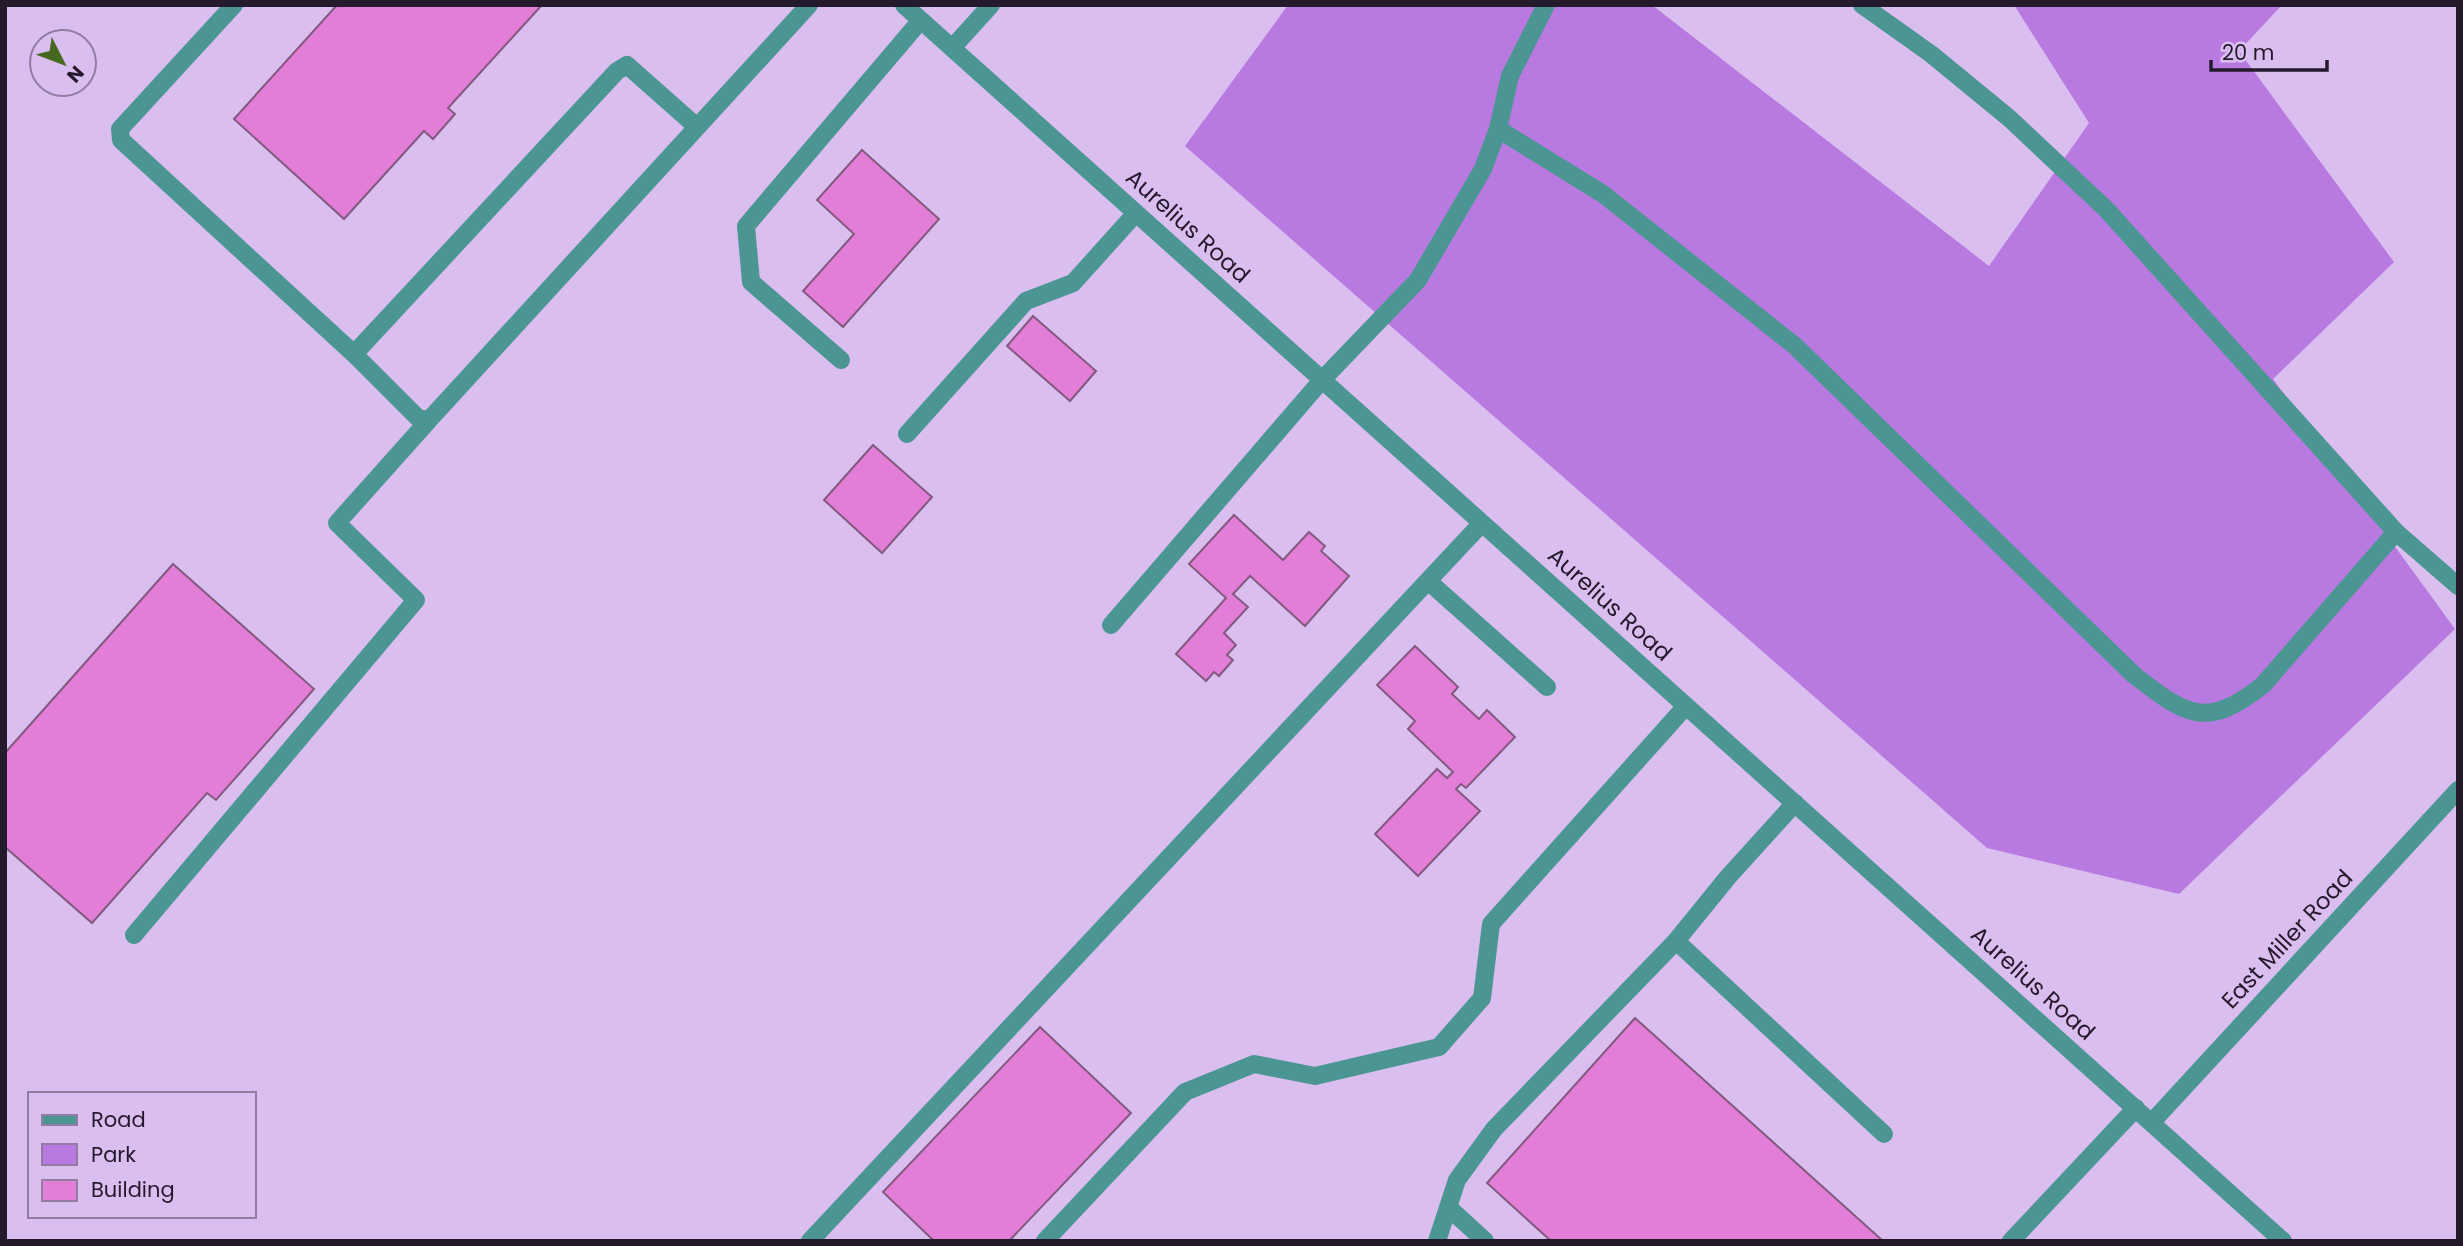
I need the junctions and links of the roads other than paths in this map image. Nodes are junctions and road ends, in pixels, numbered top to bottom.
1 (234, 5) edge
2 (809, 5) edge
3 (904, 5) edge
4 (990, 5) edge
5 (1546, 5) edge
6 (1862, 5) edge
7 (921, 20) junction
8 (952, 48) junction
9 (697, 127) junction
10 (1498, 129) junction
11 (1136, 213) junction
12 (354, 354) junction
13 (841, 360) dead end
14 (1322, 380) junction
15 (429, 420) junction
16 (907, 434) dead end
17 (1482, 523) junction
18 (2396, 532) junction
19 (1428, 581) junction
20 (2458, 586) edge
21 (1111, 625) dead end
22 (1546, 687) dead end
23 (1686, 706) junction
24 (2458, 790) edge
25 (1795, 803) junction
26 (134, 935) dead end
27 (1676, 941) junction
28 (2136, 1108) junction
29 (2152, 1122) junction
30 (1884, 1133) dead end
31 (1448, 1207) junction
32 (810, 1241) edge
33 (1045, 1241) edge
34 (1437, 1241) edge
35 (1485, 1241) edge
36 (2011, 1241) edge
37 (2283, 1241) edge

1 - 12 street
2 - 9 street
3 - 7 street, Aurelius Road
4 - 8 street
5 - 10 street
6 - 18 street
7 - 8 street, Aurelius Road
7 - 13 street
8 - 11 street, Aurelius Road
9 - 12 street
9 - 15 street
10 - 14 street
10 - 18 street
11 - 14 street, Aurelius Road
11 - 16 street
12 - 15 street
14 - 17 street, Aurelius Road
14 - 21 street
15 - 26 street
17 - 19 street
17 - 23 street, Aurelius Road
18 - 20 street
19 - 22 street
19 - 32 street
23 - 25 street, Aurelius Road
23 - 33 street
24 - 29 street, East Miller Road
25 - 27 street
25 - 28 street, Aurelius Road
27 - 30 street
27 - 31 street
28 - 29 street, Aurelius Road
28 - 36 street
29 - 37 street, Aurelius Road
31 - 34 street
31 - 35 street

